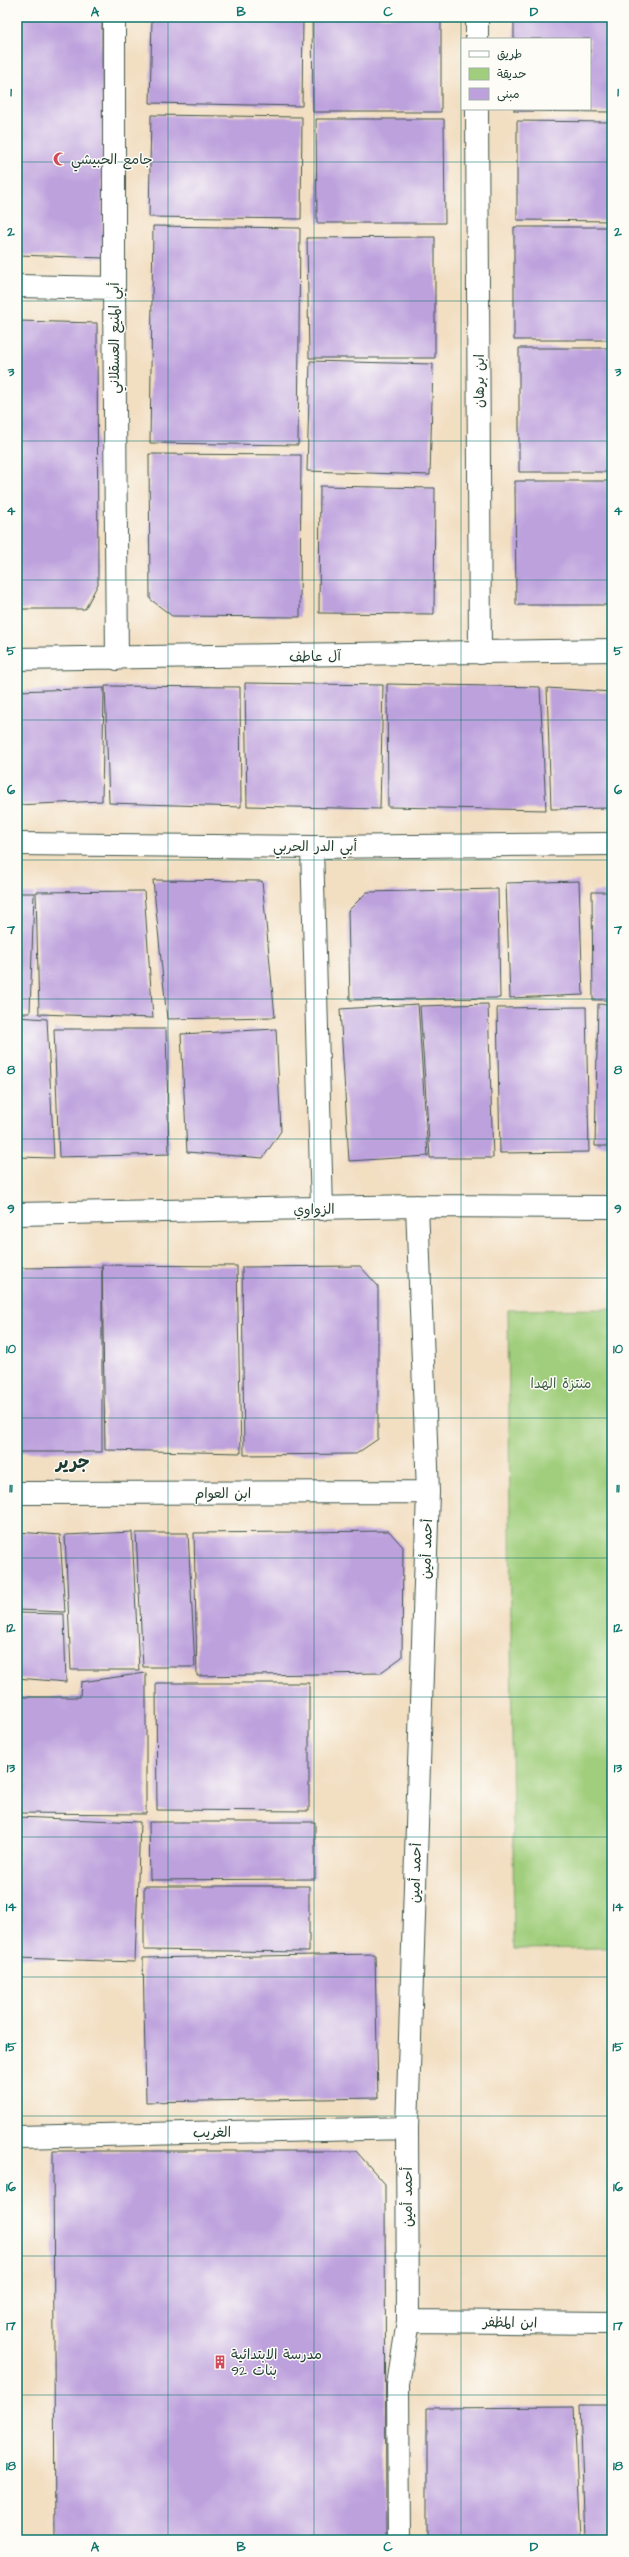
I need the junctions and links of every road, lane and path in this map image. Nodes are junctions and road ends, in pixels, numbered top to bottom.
1 (114, 17) edge
2 (477, 17) edge
3 (477, 38) edge
4 (477, 110) edge
5 (17, 286) edge
6 (114, 288) junction
7 (612, 650) edge
8 (480, 653) junction
9 (17, 659) edge
10 (117, 659) junction
11 (17, 844) edge
12 (612, 844) edge
13 (312, 847) junction
14 (417, 1206) junction
15 (612, 1207) edge
16 (322, 1209) junction
17 (17, 1214) edge
18 (428, 1492) junction
19 (17, 1494) edge
20 (407, 2128) junction
21 (17, 2137) edge
22 (408, 2321) junction
23 (612, 2323) edge
24 (399, 2540) edge

1 - 6 street, أبي المنيع العسقلاني
2 - 3 street
4 - 8 street, ابن برهان
5 - 6 street
6 - 10 street, أبي المنيع العسقلاني
7 - 8 street, آل عاطف
8 - 10 street, آل عاطف
9 - 10 street, آل عاطف
11 - 13 street, أبي الدر الحربي
12 - 13 street, أبي الدر الحربي
13 - 16 street
14 - 15 street, الزواوي
14 - 16 street, الزواوي
14 - 18 street, أحمد أمين
16 - 17 street, الزواوي
18 - 19 street, ابن العوام
18 - 20 street, أحمد أمين
20 - 21 street, الغريب
20 - 22 street, أحمد أمين
22 - 23 street, ابن المظفر
22 - 24 street, أحمد أمين

